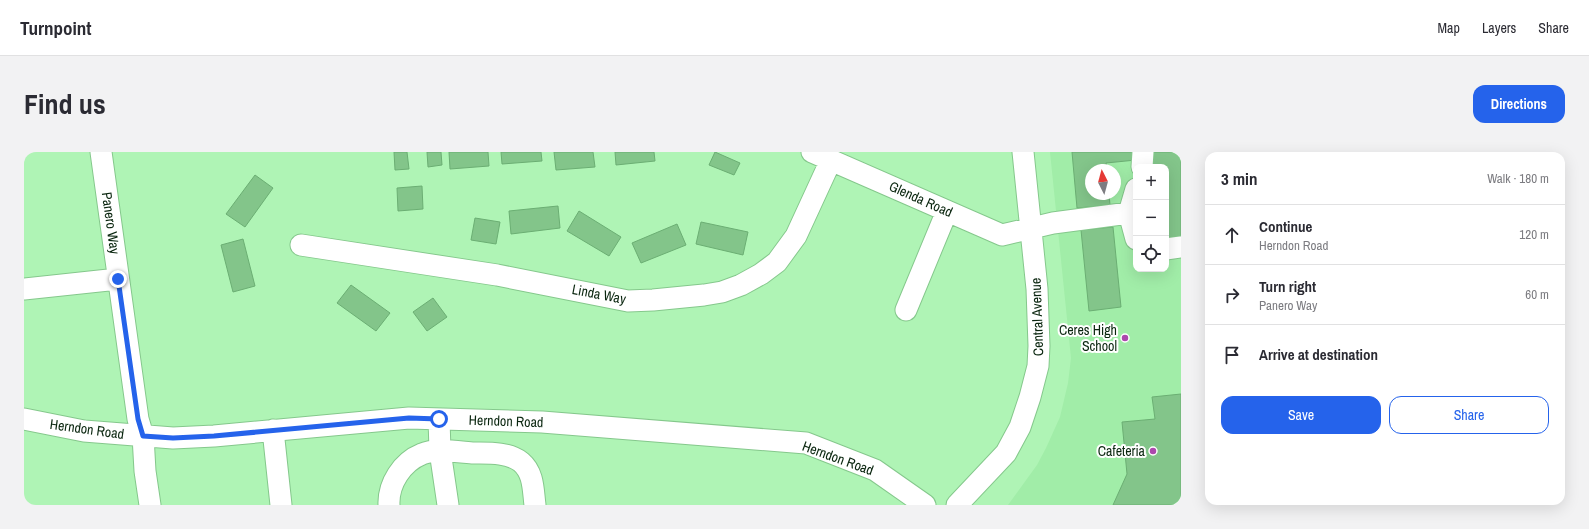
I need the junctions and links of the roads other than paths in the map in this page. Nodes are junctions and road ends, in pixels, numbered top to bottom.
1 (101, 152) edge
2 (1023, 152) edge
3 (1143, 152) edge
4 (821, 156) edge
5 (854, 161) edge
6 (1142, 164) edge
7 (1133, 199) edge
8 (947, 211) junction
9 (1129, 213) junction
10 (1031, 229) junction
11 (1135, 236) edge
12 (301, 245) dead end
13 (1181, 247) edge
14 (1169, 249) edge
15 (118, 279) junction
16 (24, 289) edge
17 (906, 310) dead end
18 (24, 419) edge
19 (439, 419) junction
20 (274, 430) junction
21 (143, 436) junction
22 (440, 451) junction
23 (150, 505) edge
24 (280, 505) edge
25 (389, 505) edge
26 (448, 505) edge
27 (535, 505) edge
28 (925, 505) edge
29 (957, 505) edge

1 - 15 street, Panero Way
2 - 10 street, Central Avenue
3 - 6 street
4 - 5 street, Glenda Road
4 - 12 street, Linda Way
5 - 8 street, Glenda Road
7 - 9 street
8 - 10 street, Glenda Road
8 - 17 street
9 - 10 street, Glenda Road
9 - 11 street
10 - 29 street, Central Avenue
13 - 14 street
15 - 16 street
15 - 21 street, Panero Way
18 - 21 street, Herndon Road
19 - 20 street, Herndon Road
19 - 22 street
19 - 28 street, Herndon Road
20 - 21 street, Herndon Road
20 - 24 street
21 - 23 street, Panero Way
22 - 25 street
22 - 26 street
22 - 27 street

